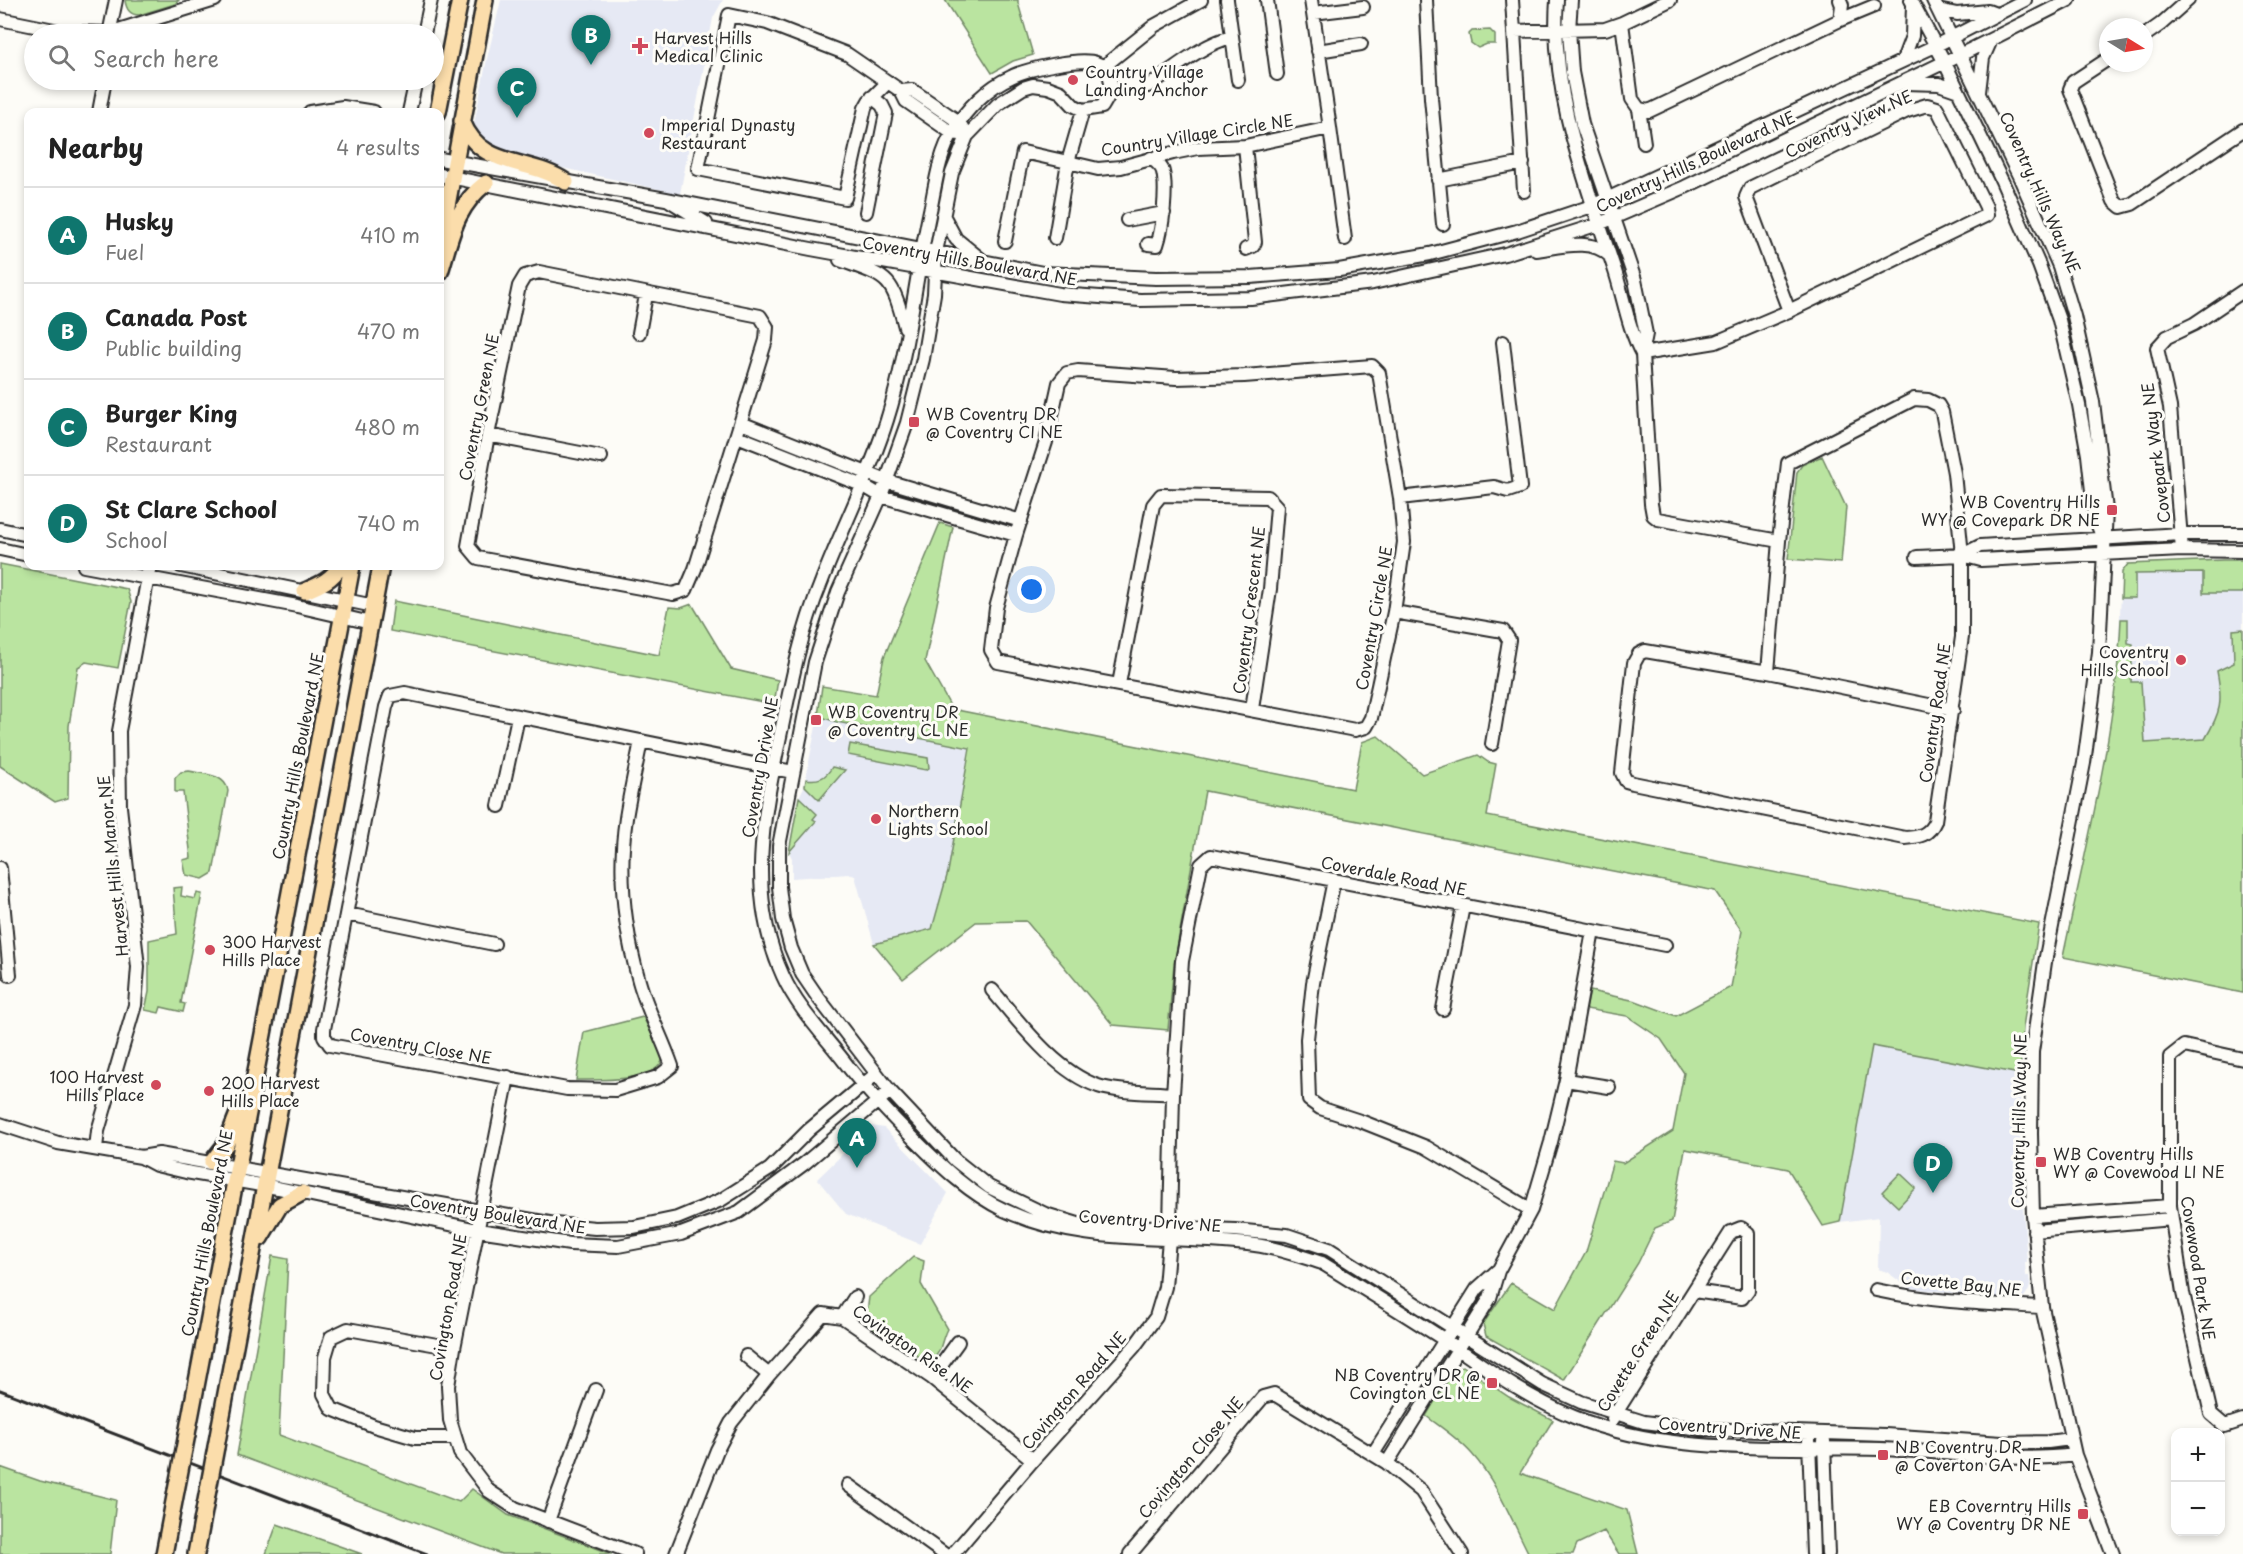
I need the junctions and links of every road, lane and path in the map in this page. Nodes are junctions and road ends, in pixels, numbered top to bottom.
1 (116, 0) edge
2 (215, 0) edge
3 (431, 0) edge
4 (460, 0) edge
5 (485, 0) edge
6 (1201, 0) edge
7 (1227, 0) edge
8 (1267, 0) edge
9 (1311, 0) edge
10 (1426, 0) edge
11 (1512, 0) edge
12 (1557, 0) edge
13 (1571, 0) edge
14 (1670, 0) edge
15 (1840, 0) edge
16 (2025, 0) edge
17 (2070, 0) edge
18 (2188, 0) edge
19 (1912, 2) edge
20 (197, 3) edge
21 (1936, 5) edge
22 (1874, 6) dead end
23 (1363, 7) dead end
24 (1313, 13) junction
25 (1996, 14) junction
26 (0, 18) edge
27 (1840, 21) junction
28 (1622, 23) junction
29 (24, 24) edge
30 (111, 24) edge
31 (137, 24) edge
32 (426, 24) edge
33 (1555, 29) junction
34 (1569, 30) junction
35 (2153, 30) edge
36 (1514, 31) junction
37 (1232, 37) junction
38 (1952, 38) junction
39 (1991, 40) junction
40 (1361, 44) dead end
41 (1935, 46) junction
42 (1318, 51) junction
43 (1960, 55) junction
44 (1904, 60) junction
45 (1944, 62) junction
46 (2099, 65) edge
47 (1103, 67) junction
48 (1277, 74) dead end
49 (1238, 80) dead end
50 (444, 81) edge
51 (888, 82) junction
52 (1899, 83) junction
53 (1148, 86) dead end
54 (103, 90) edge
55 (414, 90) edge
56 (442, 90) edge
57 (1956, 90) junction
58 (901, 91) junction
59 (1979, 93) junction
60 (872, 97) junction
61 (100, 108) edge
62 (410, 108) edge
63 (439, 108) edge
64 (1638, 109) junction
65 (1083, 110) junction
66 (462, 122) junction
67 (959, 122) junction
68 (1330, 128) junction
69 (2243, 130) edge
70 (952, 133) junction
71 (967, 136) junction
72 (1644, 143) dead end
73 (1245, 146) junction
74 (1151, 158) junction
75 (1068, 162) junction
76 (1523, 163) junction
77 (446, 168) edge
78 (1438, 180) junction
79 (566, 182) junction
80 (486, 183) junction
81 (1524, 191) dead end
82 (444, 193) edge
83 (666, 199) junction
84 (1608, 199) junction
85 (1592, 206) junction
86 (866, 212) dead end
87 (1164, 213) junction
88 (943, 215) junction
89 (1614, 218) junction
90 (1127, 220) dead end
91 (1443, 224) dead end
92 (1599, 224) junction
93 (721, 230) junction
94 (1055, 238) dead end
95 (1345, 239) dead end
96 (1005, 241) dead end
97 (1148, 244) dead end
98 (921, 248) junction
99 (811, 249) junction
100 (1246, 249) dead end
101 (936, 252) junction
102 (1505, 254) junction
103 (1610, 256) junction
104 (444, 261) edge
105 (987, 263) junction
106 (918, 267) junction
107 (936, 270) junction
108 (2243, 291) edge
109 (646, 295) junction
110 (1789, 311) junction
111 (639, 333) dead end
112 (907, 334) junction
113 (1503, 342) dead end
114 (1642, 354) junction
115 (741, 423) junction
116 (488, 435) junction
117 (737, 435) junction
118 (601, 457) dead end
119 (869, 474) junction
120 (887, 481) junction
121 (864, 486) junction
122 (881, 496) junction
123 (1400, 498) junction
124 (1021, 521) junction
125 (0, 529) edge
126 (24, 534) edge
127 (2181, 534) junction
128 (2243, 534) edge
129 (1016, 535) junction
130 (2103, 540) junction
131 (1779, 541) junction
132 (0, 549) edge
133 (2182, 550) junction
134 (2243, 551) edge
135 (24, 554) edge
136 (1962, 555) junction
137 (2105, 555) junction
138 (1917, 556) dead end
139 (201, 570) edge
140 (338, 570) edge
141 (351, 570) edge
142 (380, 570) edge
143 (148, 571) edge
144 (305, 591) junction
145 (345, 600) junction
146 (374, 606) junction
147 (1394, 612) junction
148 (342, 616) junction
149 (371, 623) junction
150 (1768, 672) junction
151 (1119, 684) junction
152 (1252, 709) junction
153 (1953, 710) junction
154 (518, 717) junction
155 (641, 741) junction
156 (1492, 744) dead end
157 (773, 768) junction
158 (793, 772) junction
159 (499, 806) dead end
160 (0, 868) edge
161 (1334, 880) junction
162 (1463, 906) junction
163 (347, 914) junction
164 (1593, 931) junction
165 (494, 944) dead end
166 (1665, 945) dead end
167 (3, 949) edge
168 (10, 975) dead end
169 (992, 990) dead end
170 (1443, 1009) dead end
171 (258, 1058) junction
172 (2243, 1059) edge
173 (876, 1074) junction
174 (508, 1077) junction
175 (1566, 1080) junction
176 (863, 1085) junction
177 (1609, 1088) dead end
178 (890, 1091) junction
179 (1173, 1094) junction
180 (876, 1101) junction
181 (0, 1124) edge
182 (96, 1148) junction
183 (790, 1149) junction
184 (141, 1157) junction
185 (955, 1160) junction
186 (212, 1162) junction
187 (805, 1163) junction
188 (945, 1169) junction
189 (236, 1174) junction
190 (266, 1179) junction
191 (302, 1194) junction
192 (2170, 1206) junction
193 (1531, 1210) junction
194 (482, 1211) junction
195 (2033, 1216) junction
196 (2172, 1219) junction
197 (478, 1230) junction
198 (2034, 1231) junction
199 (1170, 1233) junction
200 (253, 1251) junction
201 (1498, 1270) junction
202 (1876, 1290) dead end
203 (1694, 1291) junction
204 (855, 1297) dead end
205 (2042, 1307) junction
206 (842, 1317) junction
207 (1454, 1327) junction
208 (1467, 1336) junction
209 (1445, 1341) junction
210 (958, 1342) dead end
211 (454, 1348) junction
212 (1458, 1349) junction
213 (746, 1356) dead end
214 (769, 1375) junction
215 (932, 1378) junction
216 (596, 1390) dead end
217 (1571, 1397) junction
218 (1563, 1412) junction
219 (1615, 1414) junction
220 (2243, 1420) edge
221 (1609, 1429) junction
222 (1808, 1433) junction
223 (1824, 1433) junction
224 (455, 1438) junction
225 (2070, 1439) junction
226 (2002, 1443) junction
227 (1809, 1448) junction
228 (1825, 1448) junction
229 (1373, 1454) junction
230 (2074, 1455) junction
231 (2004, 1458) junction
232 (1033, 1460) junction
233 (1387, 1463) junction
234 (848, 1485) dead end
235 (1812, 1515) junction
236 (1828, 1515) junction
237 (548, 1521) junction
238 (164, 1554) edge
239 (196, 1554) edge
240 (635, 1554) edge
241 (676, 1554) edge
242 (944, 1554) edge
243 (953, 1554) edge
244 (1130, 1554) edge
245 (1462, 1554) edge
246 (1813, 1554) edge
247 (1828, 1554) edge
248 (2113, 1554) edge

1 - 30 street
2 - 20 street
3 - 32 street
4 - 50 main road
5 - 66 main road
6 - 47 street
7 - 37 street
8 - 48 street
9 - 24 street
10 - 78 street
11 - 36 street
12 - 33 street
13 - 34 street
14 - 28 street
15 - 27 street
16 - 25 street
17 - 39 street
18 - 35 street
19 - 41 street, Coventry Hills Way NE
19 - 44 street
20 - 31 street
21 - 25 street
21 - 38 street, Coventry Hills Way NE
22 - 27 street
23 - 24 street
24 - 42 street
25 - 38 street
26 - 29 street
27 - 64 street
28 - 34 street
28 - 64 street
33 - 34 street
33 - 36 street
33 - 85 street
34 - 84 street
36 - 76 street
37 - 49 street
37 - 53 street
38 - 41 street, Coventry Hills Boulevard NE
38 - 43 street, Coventry Hills Way NE
39 - 43 street
39 - 59 street
40 - 42 street
41 - 44 street, Coventry Hills Boulevard NE
41 - 45 street, Coventry Hills Way NE
42 - 68 street
43 - 45 street, Coventry Hills Boulevard NE
43 - 59 street, Coventry Hills Way NE
44 - 84 street, Coventry Hills Boulevard NE
45 - 52 street, Coventry Hills Boulevard NE
45 - 57 street, Coventry Hills Way NE
46 - 69 street
47 - 65 street
47 - 67 street, Coventry Drive NE
51 - 58 street
51 - 60 street
51 - 60 street
52 - 57 street
52 - 89 street, Coventry Hills Boulevard NE
54 - 61 street
55 - 62 street
56 - 63 main road
57 - 130 street, Coventry Hills Way NE
58 - 67 street
58 - 70 street
59 - 130 street, Coventry Hills Way NE
60 - 86 street
64 - 72 street
65 - 71 street
65 - 75 street, Country Village Circle NE
66 - 77 main road
66 - 79 main road
67 - 70 street, Coventry Drive NE
67 - 71 street
68 - 73 street, Country Village Circle NE
68 - 95 street
70 - 71 street
70 - 98 street, Coventry Drive NE
71 - 88 street, Coventry Drive NE
73 - 74 street, Country Village Circle NE
73 - 100 street
74 - 75 street, Country Village Circle NE
74 - 87 street
75 - 94 street
75 - 96 street
76 - 78 street
76 - 81 street
77 - 79 street, Coventry Hills Boulevard NE
77 - 80 street, Coventry Hills Boulevard NE
77 - 82 main road
78 - 91 street
79 - 83 street, Coventry Hills Boulevard NE
80 - 93 street, Coventry Hills Boulevard NE
80 - 104 main road
83 - 93 street
83 - 98 street, Coventry Hills Boulevard NE
84 - 85 street, Coventry Hills Boulevard NE
84 - 89 street
85 - 92 street
85 - 105 street, Coventry Hills Boulevard NE
87 - 90 street
87 - 97 street
88 - 101 street, Coventry Drive NE
88 - 105 street
89 - 92 street, Coventry Hills Boulevard NE
89 - 114 street
92 - 102 street, Coventry Hills Boulevard NE
92 - 103 street
93 - 99 street, Coventry Hills Boulevard NE
98 - 101 street, Coventry Hills Boulevard NE
98 - 106 street, Coventry Drive NE
99 - 106 street, Coventry Hills Boulevard NE
99 - 112 street
101 - 105 street, Coventry Hills Boulevard NE
101 - 107 street, Coventry Drive NE
102 - 103 street
102 - 107 street, Coventry Hills Boulevard NE
103 - 114 street
106 - 107 street, Coventry Hills Boulevard NE
106 - 112 street, Coventry Drive NE
107 - 120 street, Coventry Drive NE
108 - 127 street, Covepark Way NE
109 - 111 street
109 - 115 street, Coventry Green NE
109 - 116 street, Coventry Green NE
110 - 110 street, Coventry View NE
110 - 114 street, Coventry View NE
112 - 119 street, Coventry Drive NE
113 - 123 street
114 - 131 street
115 - 117 street, Coventry Green NE
115 - 119 street
116 - 117 street, Coventry Green NE
116 - 118 street
117 - 121 street
119 - 120 street
119 - 121 street, Coventry Drive NE
120 - 122 street, Coventry Drive NE
120 - 124 street
121 - 122 street
121 - 157 street, Coventry Drive NE
122 - 129 street
122 - 158 street, Coventry Drive NE
123 - 124 street, Coventry Circle NE
123 - 147 street, Coventry Circle NE
124 - 129 street, Coventry Circle NE
125 - 126 street
127 - 128 street
127 - 130 street
127 - 133 street, Covepark Way NE
129 - 151 street, Coventry Circle NE
130 - 136 street
130 - 137 street, Coventry Hills Way NE
131 - 136 street, Coventry Road NE
131 - 150 street, Coventry Road NE
132 - 135 street
133 - 134 street
133 - 137 street
136 - 137 street
136 - 138 street
136 - 153 street, Coventry Road NE
137 - 195 street, Coventry Hills Way NE
139 - 144 street
140 - 144 main road
141 - 145 main road, Country Hills Boulevard NE
142 - 146 main road
143 - 148 street
143 - 182 street, Harvest Hills Manor NE
144 - 145 street
145 - 146 street
145 - 148 main road, Country Hills Boulevard NE
146 - 149 main road
147 - 152 street, Coventry Circle NE
147 - 156 street
148 - 149 street
148 - 171 main road, Country Hills Boulevard NE
149 - 190 main road
150 - 153 street
150 - 153 street, Coventry Road NE
151 - 152 street, Coventry Circle NE
151 - 152 street, Coventry Crescent NE
154 - 155 street, Coventry Close NE
154 - 159 street
154 - 163 street, Coventry Close NE
155 - 157 street, Coventry Close NE
155 - 174 street, Coventry Close NE
157 - 158 street, Coventry Close NE
157 - 176 street, Coventry Drive NE
158 - 173 street, Coventry Drive NE
160 - 167 street
161 - 162 street, Coverdale Road NE
161 - 179 street, Coverdale Road NE
161 - 193 street
162 - 164 street, Coverdale Road NE
162 - 170 street
163 - 165 street
163 - 174 street, Coventry Close NE
164 - 166 street, Coverdale Road NE
164 - 175 street
167 - 168 street
169 - 179 street
171 - 186 main road
171 - 189 main road, Country Hills Boulevard NE
172 - 192 street, Covewood Park NE
173 - 176 street, Coventry Boulevard NE
173 - 178 street, Coventry Drive NE
174 - 194 street, Covington Road NE
175 - 177 street
175 - 193 street
176 - 180 street, Coventry Drive NE
176 - 183 street, Coventry Boulevard NE
178 - 180 street, Coventry Boulevard NE
178 - 185 street, Coventry Drive NE
179 - 199 street, Coverdale Road NE
180 - 187 street, Coventry Boulevard NE
180 - 188 street, Coventry Drive NE
181 - 182 street
182 - 184 street
183 - 187 street
183 - 194 street, Coventry Boulevard NE
184 - 186 street
184 - 189 street
185 - 188 street
185 - 199 street, Coventry Drive NE
186 - 189 street
187 - 197 street, Coventry Boulevard NE
188 - 199 street, Coventry Drive NE
189 - 190 street, Coventry Boulevard NE
189 - 238 main road, Country Hills Boulevard NE, bridge
190 - 191 street, Coventry Boulevard NE
190 - 194 street, Coventry Boulevard NE
190 - 200 main road
191 - 197 street, Coventry Boulevard NE
191 - 200 main road
192 - 195 street
192 - 196 street, Covewood Park NE
193 - 201 street
194 - 197 street, Covington Road NE
195 - 198 street, Coventry Hills Way NE
196 - 198 street
196 - 220 street, Covewood Park NE
197 - 211 street, Covington Road NE
198 - 205 street, Coventry Hills Way NE
199 - 207 street, Coventry Drive NE
199 - 209 street, Coventry Drive NE
199 - 232 street, Covington Road NE
200 - 239 main road, bridge
201 - 207 street
201 - 208 street
202 - 205 street, Covette Bay NE
203 - 203 street, Covette Green NE
203 - 219 street, Covette Green NE
204 - 206 street
205 - 225 street, Coventry Hills Way NE
206 - 214 street, Covington Rise NE
206 - 215 street, Covington Rise NE
207 - 208 street, Coventry Drive NE
207 - 209 street
208 - 212 street
208 - 217 street, Coventry Drive NE
209 - 212 street, Coventry Drive NE
209 - 229 street
210 - 215 street
211 - 224 street, Covington Road NE
211 - 224 street
212 - 218 street, Coventry Drive NE
212 - 233 street
213 - 214 street
214 - 241 street, Covington Rise NE
215 - 232 street, Covington Rise NE
216 - 237 street
217 - 218 street
217 - 219 street, Coventry Drive NE
218 - 221 street, Coventry Drive NE
219 - 221 street, Covette Green NE
219 - 222 street, Coventry Drive NE
221 - 227 street, Coventry Drive NE
222 - 223 street, Coventry Drive NE
222 - 227 street
223 - 226 street, Coventry Drive NE
223 - 228 street
224 - 237 street, Covington Road NE
225 - 226 street, Coventry Drive NE
225 - 230 street, Coventry Hills Way NE
226 - 231 street
227 - 228 street, Coventry Drive NE
227 - 235 street
228 - 231 street, Coventry Drive NE
228 - 236 street
229 - 233 street, Covington Close NE
229 - 244 street, Covington Close NE
230 - 231 street, Coventry Drive NE
230 - 248 street, Coventry Hills Way NE
232 - 243 street, Covington Road NE
233 - 245 street, Covington Close NE
234 - 242 street
235 - 236 street
235 - 246 street
236 - 247 street
237 - 240 street, Covington Road NE

